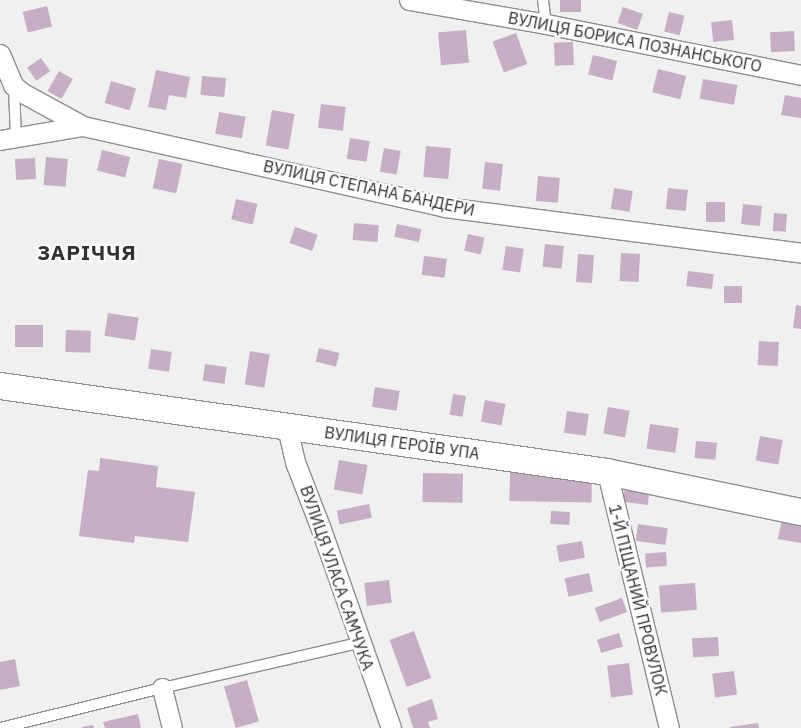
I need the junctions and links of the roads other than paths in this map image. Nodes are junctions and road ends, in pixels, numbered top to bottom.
1 (409, 0) edge
2 (543, 0) edge
3 (546, 24) junction
4 (0, 54) edge
5 (801, 75) edge
6 (13, 85) junction
7 (82, 126) junction
8 (8, 139) edge
9 (801, 253) edge
10 (0, 386) edge
11 (287, 427) junction
12 (607, 472) junction
13 (801, 512) edge
14 (359, 643) junction
15 (162, 688) junction
16 (1, 728) edge
17 (172, 728) edge
18 (391, 728) edge
19 (669, 728) edge

1 - 3 street, ВУЛИЦЯ БОРИСА ПОЗНАНСЬКОГО
2 - 3 lane
3 - 5 street, ВУЛИЦЯ БОРИСА ПОЗНАНСЬКОГО
4 - 6 street
6 - 7 street
6 - 8 lane
7 - 8 street, ВУЛИЦЯ СТЕПАНА БАНДЕРИ
7 - 9 street, ВУЛИЦЯ СТЕПАНА БАНДЕРИ
10 - 11 street, ВУЛИЦЯ ГЕРОЇВ УПА
11 - 12 street, ВУЛИЦЯ ГЕРОЇВ УПА
11 - 14 street, ВУЛИЦЯ УЛАСА САМЧУКА
12 - 13 street, ВУЛИЦЯ ГЕРОЇВ УПА
12 - 19 street, 1-Й ПІЩАНИЙ ПРОВУЛОК
14 - 15 lane
14 - 18 street, ВУЛИЦЯ УЛАСА САМЧУКА
15 - 16 lane
15 - 17 street

